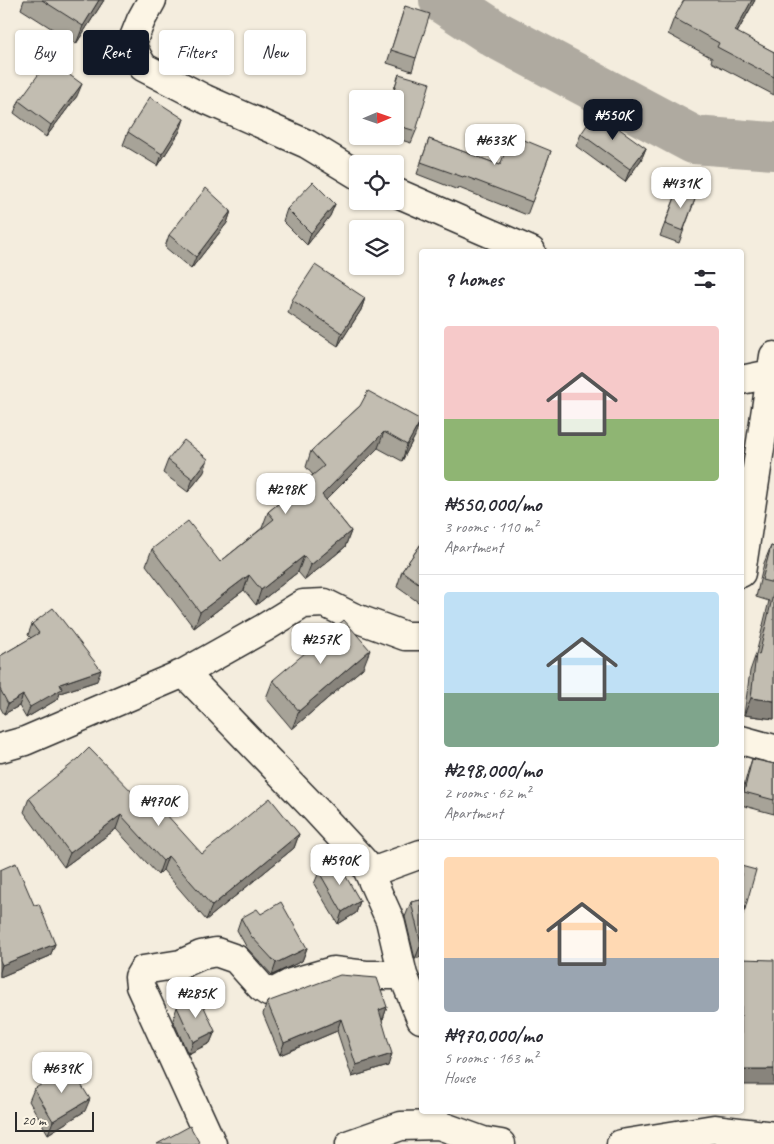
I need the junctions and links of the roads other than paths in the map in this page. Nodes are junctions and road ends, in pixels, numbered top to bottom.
1 (152, 0) edge
2 (349, 170) edge
3 (404, 196) edge
4 (526, 249) edge
5 (773, 365) edge
6 (744, 379) edge
7 (744, 554) edge
8 (419, 636) edge
9 (184, 673) junction
10 (744, 741) edge
11 (0, 748) edge
12 (774, 749) edge
13 (419, 855) edge
14 (369, 873) junction
15 (403, 975) junction
16 (419, 1014) edge
17 (460, 1114) edge
18 (713, 1128) edge
19 (774, 1136) edge
20 (469, 1140) edge
21 (212, 1144) edge
22 (350, 1144) edge
23 (501, 1144) edge
24 (621, 1144) edge

1 - 2 street
3 - 4 street
5 - 6 street
5 - 7 street
8 - 9 street
9 - 11 street
9 - 14 street
10 - 12 street
13 - 14 street
14 - 15 street
15 - 16 street
15 - 21 street
17 - 20 street
18 - 19 street
18 - 24 street
20 - 22 street
20 - 23 street

